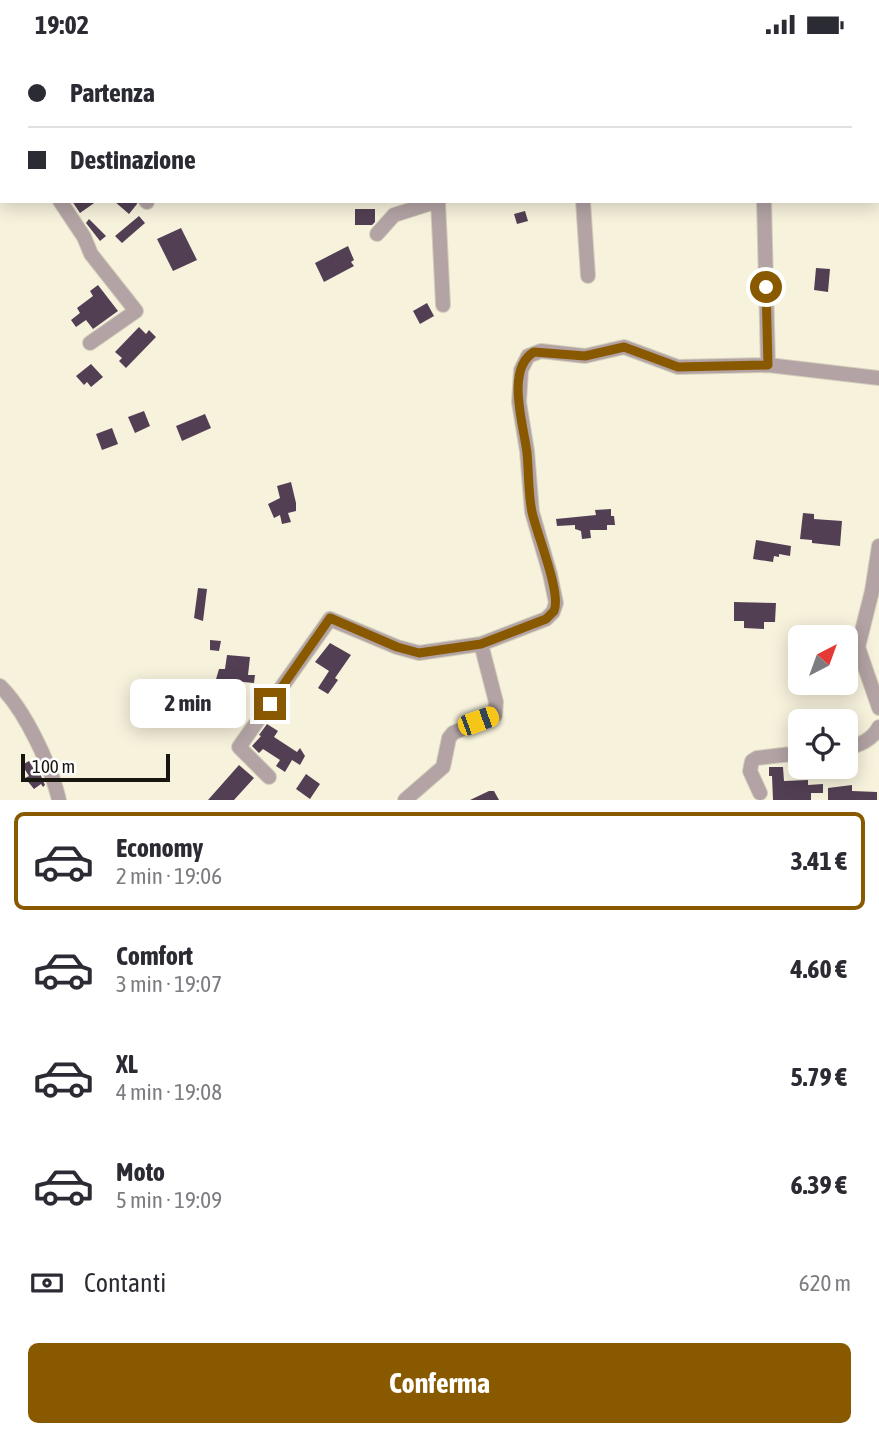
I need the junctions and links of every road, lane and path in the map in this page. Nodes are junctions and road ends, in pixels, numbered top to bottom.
1 (61, 203) edge
2 (435, 203) edge
3 (438, 203) edge
4 (583, 203) edge
5 (764, 203) edge
6 (377, 235) dead end
7 (589, 276) dead end
8 (443, 305) dead end
9 (90, 343) dead end
10 (768, 365) junction
11 (879, 378) edge
12 (879, 545) edge
13 (481, 644) junction
14 (0, 686) edge
15 (879, 708) edge
16 (879, 727) edge
17 (858, 745) edge
18 (788, 754) edge
19 (269, 777) dead end
20 (760, 793) dead end
21 (59, 800) edge
22 (405, 800) edge

1 - 9 street
2 - 6 street
3 - 8 street
4 - 7 street
5 - 10 street
10 - 11 street
10 - 13 street
12 - 15 street
13 - 19 street
13 - 22 street
14 - 21 street
16 - 17 street
18 - 20 street

